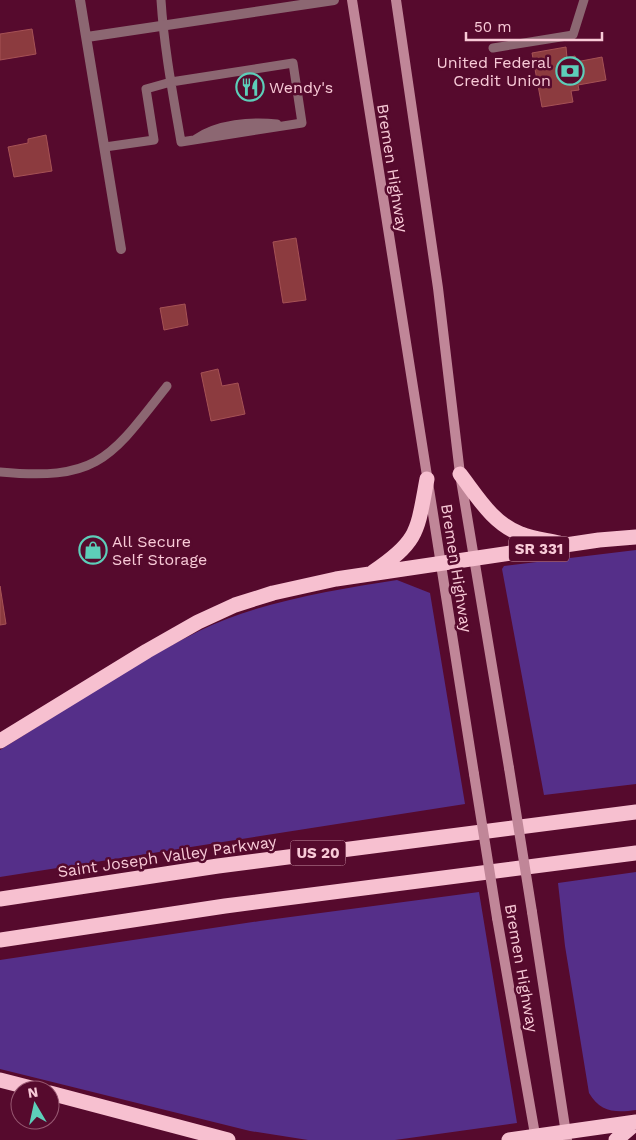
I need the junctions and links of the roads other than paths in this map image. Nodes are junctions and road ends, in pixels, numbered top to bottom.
1 (80, 0) edge
2 (161, 0) edge
3 (334, 0) edge
4 (352, 0) edge
5 (396, 0) edge
6 (584, 0) edge
7 (162, 25) junction
8 (87, 37) junction
9 (494, 48) dead end
10 (171, 82) junction
11 (105, 147) junction
12 (121, 249) dead end
13 (167, 386) dead end
14 (0, 472) edge
15 (460, 474) junction
16 (427, 479) junction
17 (636, 537) edge
18 (568, 545) junction
19 (474, 559) junction
20 (442, 564) junction
21 (368, 575) junction
22 (0, 741) edge
23 (636, 812) edge
24 (636, 853) edge
25 (0, 899) edge
26 (0, 940) edge
27 (60, 1096) edge
28 (636, 1123) edge
29 (567, 1136) edge
30 (536, 1138) edge
31 (228, 1140) edge
32 (509, 1140) edge
33 (616, 1140) edge

1 - 8 street
2 - 7 lane
3 - 7 street
4 - 16 main road, Bremen Highway
5 - 15 main road, Bremen Highway
6 - 9 lane
7 - 8 street
7 - 10 lane
8 - 11 street
10 - 10 lane
10 - 11 lane
11 - 12 street
13 - 14 lane
15 - 18 highway
15 - 19 main road, Bremen Highway
16 - 20 main road, Bremen Highway
16 - 21 highway
17 - 18 highway, SR 331
18 - 19 highway, SR 331
19 - 20 highway, SR 331
19 - 29 main road, Bremen Highway, bridge
20 - 21 highway
20 - 30 main road, Bremen Highway, bridge
21 - 22 highway
23 - 25 highway, Saint Joseph Valley Parkway / US 20
24 - 26 highway
27 - 31 highway
28 - 29 highway
28 - 33 highway
29 - 30 highway
30 - 32 highway

